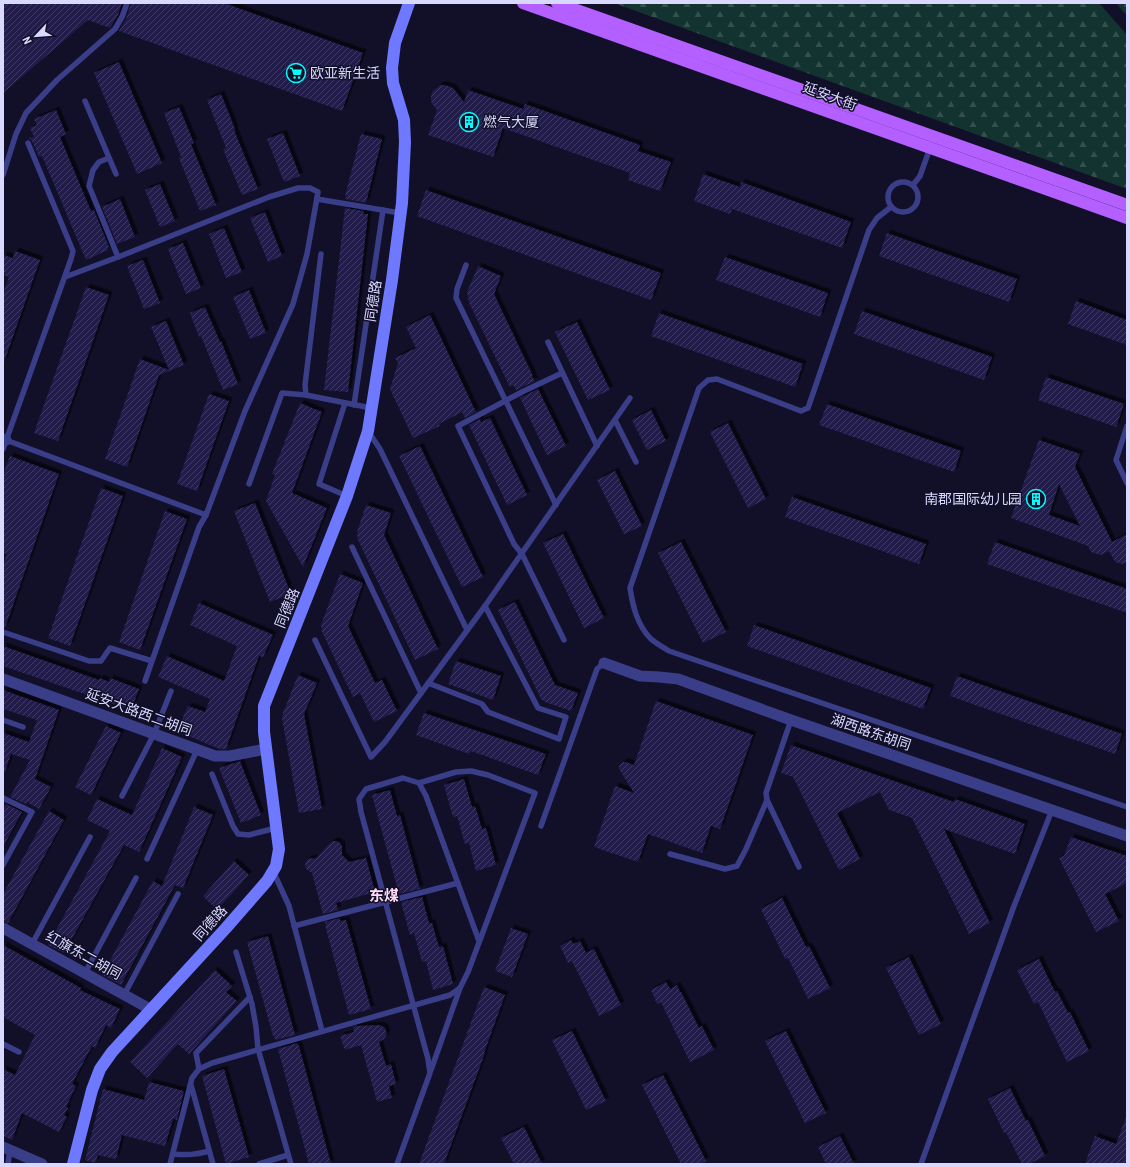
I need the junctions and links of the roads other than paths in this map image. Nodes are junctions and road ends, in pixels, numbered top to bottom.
1 (127, 3) edge
2 (409, 3) edge
3 (523, 3) edge
4 (557, 3) edge
5 (85, 101) dead end
6 (28, 143) dead end
7 (930, 148) junction
8 (109, 158) junction
9 (116, 174) dead end
10 (3, 175) edge
11 (913, 185) junction
12 (317, 199) junction
13 (1127, 204) edge
14 (891, 207) junction
15 (383, 210) junction
16 (400, 213) junction
17 (1127, 218) edge
18 (321, 254) dead end
19 (118, 256) junction
20 (466, 264) dead end
21 (65, 277) junction
22 (548, 342) dead end
23 (562, 372) junction
24 (306, 395) junction
25 (630, 398) dead end
26 (505, 401) junction
27 (345, 403) junction
28 (354, 405) junction
29 (372, 408) junction
30 (615, 420) junction
31 (1127, 426) edge
32 (368, 431) junction
33 (4, 443) edge
34 (597, 446) junction
35 (636, 462) dead end
36 (1127, 483) edge
37 (249, 484) dead end
38 (347, 496) junction
39 (556, 505) junction
40 (206, 515) junction
41 (352, 548) dead end
42 (522, 554) junction
43 (485, 606) junction
44 (467, 630) junction
45 (3, 632) edge
46 (315, 640) dead end
47 (564, 640) dead end
48 (152, 661) junction
49 (604, 663) joint
50 (3, 679) edge
51 (145, 681) dead end
52 (428, 683) junction
53 (171, 691) dead end
54 (421, 693) junction
55 (3, 720) edge
56 (791, 720) junction
57 (23, 727) dead end
58 (154, 734) junction
59 (266, 749) junction
60 (197, 750) junction
61 (212, 774) dead end
62 (419, 783) junction
63 (122, 796) dead end
64 (3, 798) edge
65 (767, 800) junction
66 (1127, 807) edge
67 (1052, 810) junction
68 (541, 826) dead end
69 (276, 828) junction
70 (1127, 836) edge
71 (90, 837) dead end
72 (670, 854) dead end
73 (147, 859) dead end
74 (3, 865) edge
75 (799, 867) dead end
76 (273, 871) junction
77 (136, 878) dead end
78 (458, 883) junction
79 (178, 894) dead end
80 (385, 902) junction
81 (294, 926) junction
82 (3, 928) edge
83 (479, 941) junction
84 (32, 944) junction
85 (236, 952) dead end
86 (85, 973) junction
87 (460, 988) junction
88 (124, 994) junction
89 (250, 997) junction
90 (413, 1005) junction
91 (150, 1009) junction
92 (322, 1031) junction
93 (3, 1044) edge
94 (258, 1049) junction
95 (19, 1052) dead end
96 (198, 1069) junction
97 (430, 1073) junction
98 (190, 1084) junction
99 (7, 1149) edge
100 (209, 1151) junction
101 (173, 1154) junction
102 (288, 1155) junction
103 (8, 1164) edge
104 (42, 1164) edge
105 (73, 1164) edge
106 (170, 1164) edge
107 (213, 1164) edge
108 (259, 1164) edge
109 (290, 1164) edge
110 (397, 1164) edge
111 (921, 1164) edge

1 - 10 lane
2 - 16 street, 同德路
3 - 7 main road, 延安大街
4 - 13 main road, 延安大街
5 - 8 lane
6 - 21 lane
7 - 11 lane
7 - 17 main road, 延安大街
8 - 9 lane
8 - 19 lane
11 - 14 lane
11 - 14 lane
12 - 15 lane
12 - 19 lane
12 - 40 lane
14 - 66 lane
15 - 16 lane
15 - 28 lane
16 - 29 street, 同德路
18 - 24 lane
19 - 21 lane
20 - 26 lane
21 - 33 lane
22 - 23 lane
23 - 26 lane
23 - 34 lane
24 - 27 lane
24 - 37 lane
25 - 30 lane
26 - 39 lane
26 - 42 lane
27 - 28 lane
27 - 38 lane
28 - 29 lane
29 - 32 street, 同德路
30 - 34 lane
30 - 35 lane
31 - 36 lane
32 - 38 street, 同德路
32 - 44 lane
33 - 40 lane
34 - 39 lane
38 - 59 street, 同德路
39 - 42 lane
40 - 48 lane
41 - 54 lane
42 - 43 lane
42 - 47 lane
43 - 44 lane
43 - 52 lane
44 - 52 lane
45 - 48 lane
46 - 54 lane
48 - 51 lane
49 - 56 street, 湖西路东胡同
49 - 68 lane
50 - 58 street, 延安大路西二胡同
52 - 54 lane
53 - 58 lane
55 - 57 lane
56 - 65 lane
56 - 67 street, 湖西路东胡同
58 - 60 street, 延安大路西二胡同
58 - 63 lane
59 - 60 street, 延安大路西二胡同
59 - 69 street, 同德路
60 - 73 lane
61 - 69 lane
62 - 78 lane
62 - 80 lane
62 - 83 lane
64 - 74 lane
65 - 72 lane
65 - 75 lane
67 - 70 street, 湖西路东胡同
67 - 111 lane
69 - 76 street, 同德路
71 - 84 lane
76 - 81 lane
76 - 91 street, 同德路
77 - 86 lane
78 - 80 lane
78 - 83 lane
79 - 88 lane
80 - 81 lane
80 - 90 lane
81 - 92 lane
82 - 84 street, 红旗东二胡同
83 - 87 lane
84 - 86 street, 红旗东二胡同
85 - 89 lane
86 - 88 street, 红旗东二胡同
87 - 90 lane
87 - 97 lane
88 - 91 street, 红旗东二胡同
89 - 94 lane
89 - 96 lane
90 - 92 lane
90 - 97 lane
91 - 105 street, 同德路
92 - 94 lane
93 - 95 lane
94 - 96 lane
94 - 102 lane
96 - 98 lane
97 - 110 lane
98 - 100 lane
98 - 101 lane
99 - 103 lane
99 - 104 street
100 - 101 lane
100 - 107 lane
101 - 106 lane
102 - 108 lane
102 - 109 lane

